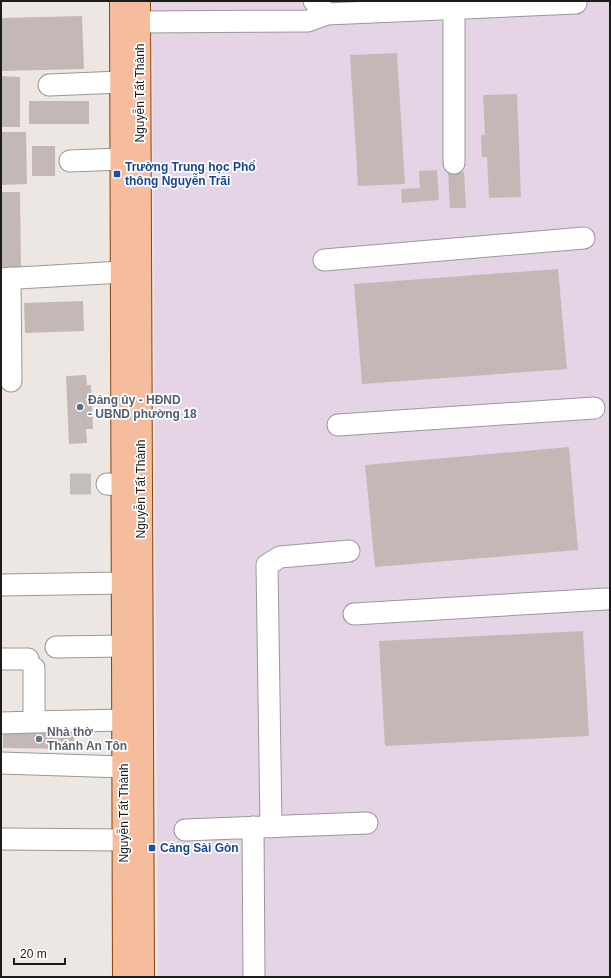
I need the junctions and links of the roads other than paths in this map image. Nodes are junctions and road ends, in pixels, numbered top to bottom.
1 (121, 1) edge
2 (576, 3) dead end
3 (321, 7) edge
4 (454, 8) junction
5 (139, 11) edge
6 (121, 82) junction
7 (49, 85) dead end
8 (121, 159) junction
9 (70, 161) dead end
10 (454, 163) dead end
11 (584, 238) dead end
12 (324, 260) dead end
13 (122, 272) junction
14 (5, 279) edge
15 (11, 381) dead end
16 (594, 408) dead end
17 (338, 425) dead end
18 (349, 551) dead end
19 (123, 583) junction
20 (1, 585) edge
21 (606, 600) dead end
22 (354, 614) dead end
23 (123, 646) junction
24 (56, 647) dead end
25 (1, 659) edge
26 (123, 720) junction
27 (34, 722) junction
28 (1, 723) edge
29 (1, 763) edge
30 (123, 767) junction
31 (367, 823) dead end
32 (262, 827) junction
33 (184, 830) dead end
34 (1, 839) edge
35 (124, 840) junction
36 (124, 977) edge
37 (143, 977) edge
38 (254, 977) edge

1 - 6 main road, Nguyễn Tất Thành
2 - 4 street
3 - 4 street
3 - 5 street
4 - 10 street
5 - 37 main road, Nguyễn Tất Thành
6 - 7 street
6 - 8 main road, Nguyễn Tất Thành
8 - 9 street
8 - 13 main road, Nguyễn Tất Thành
11 - 12 street
13 - 14 street
13 - 19 main road, Nguyễn Tất Thành
14 - 15 street
16 - 17 street
18 - 32 street
19 - 20 street
19 - 23 main road, Nguyễn Tất Thành
21 - 22 street
23 - 24 street
23 - 26 main road, Nguyễn Tất Thành
25 - 27 street
26 - 27 street
26 - 30 main road, Nguyễn Tất Thành
27 - 28 street
29 - 30 street
30 - 35 main road, Nguyễn Tất Thành
31 - 32 street
32 - 33 street
32 - 38 street
34 - 35 street
35 - 36 main road, Nguyễn Tất Thành

